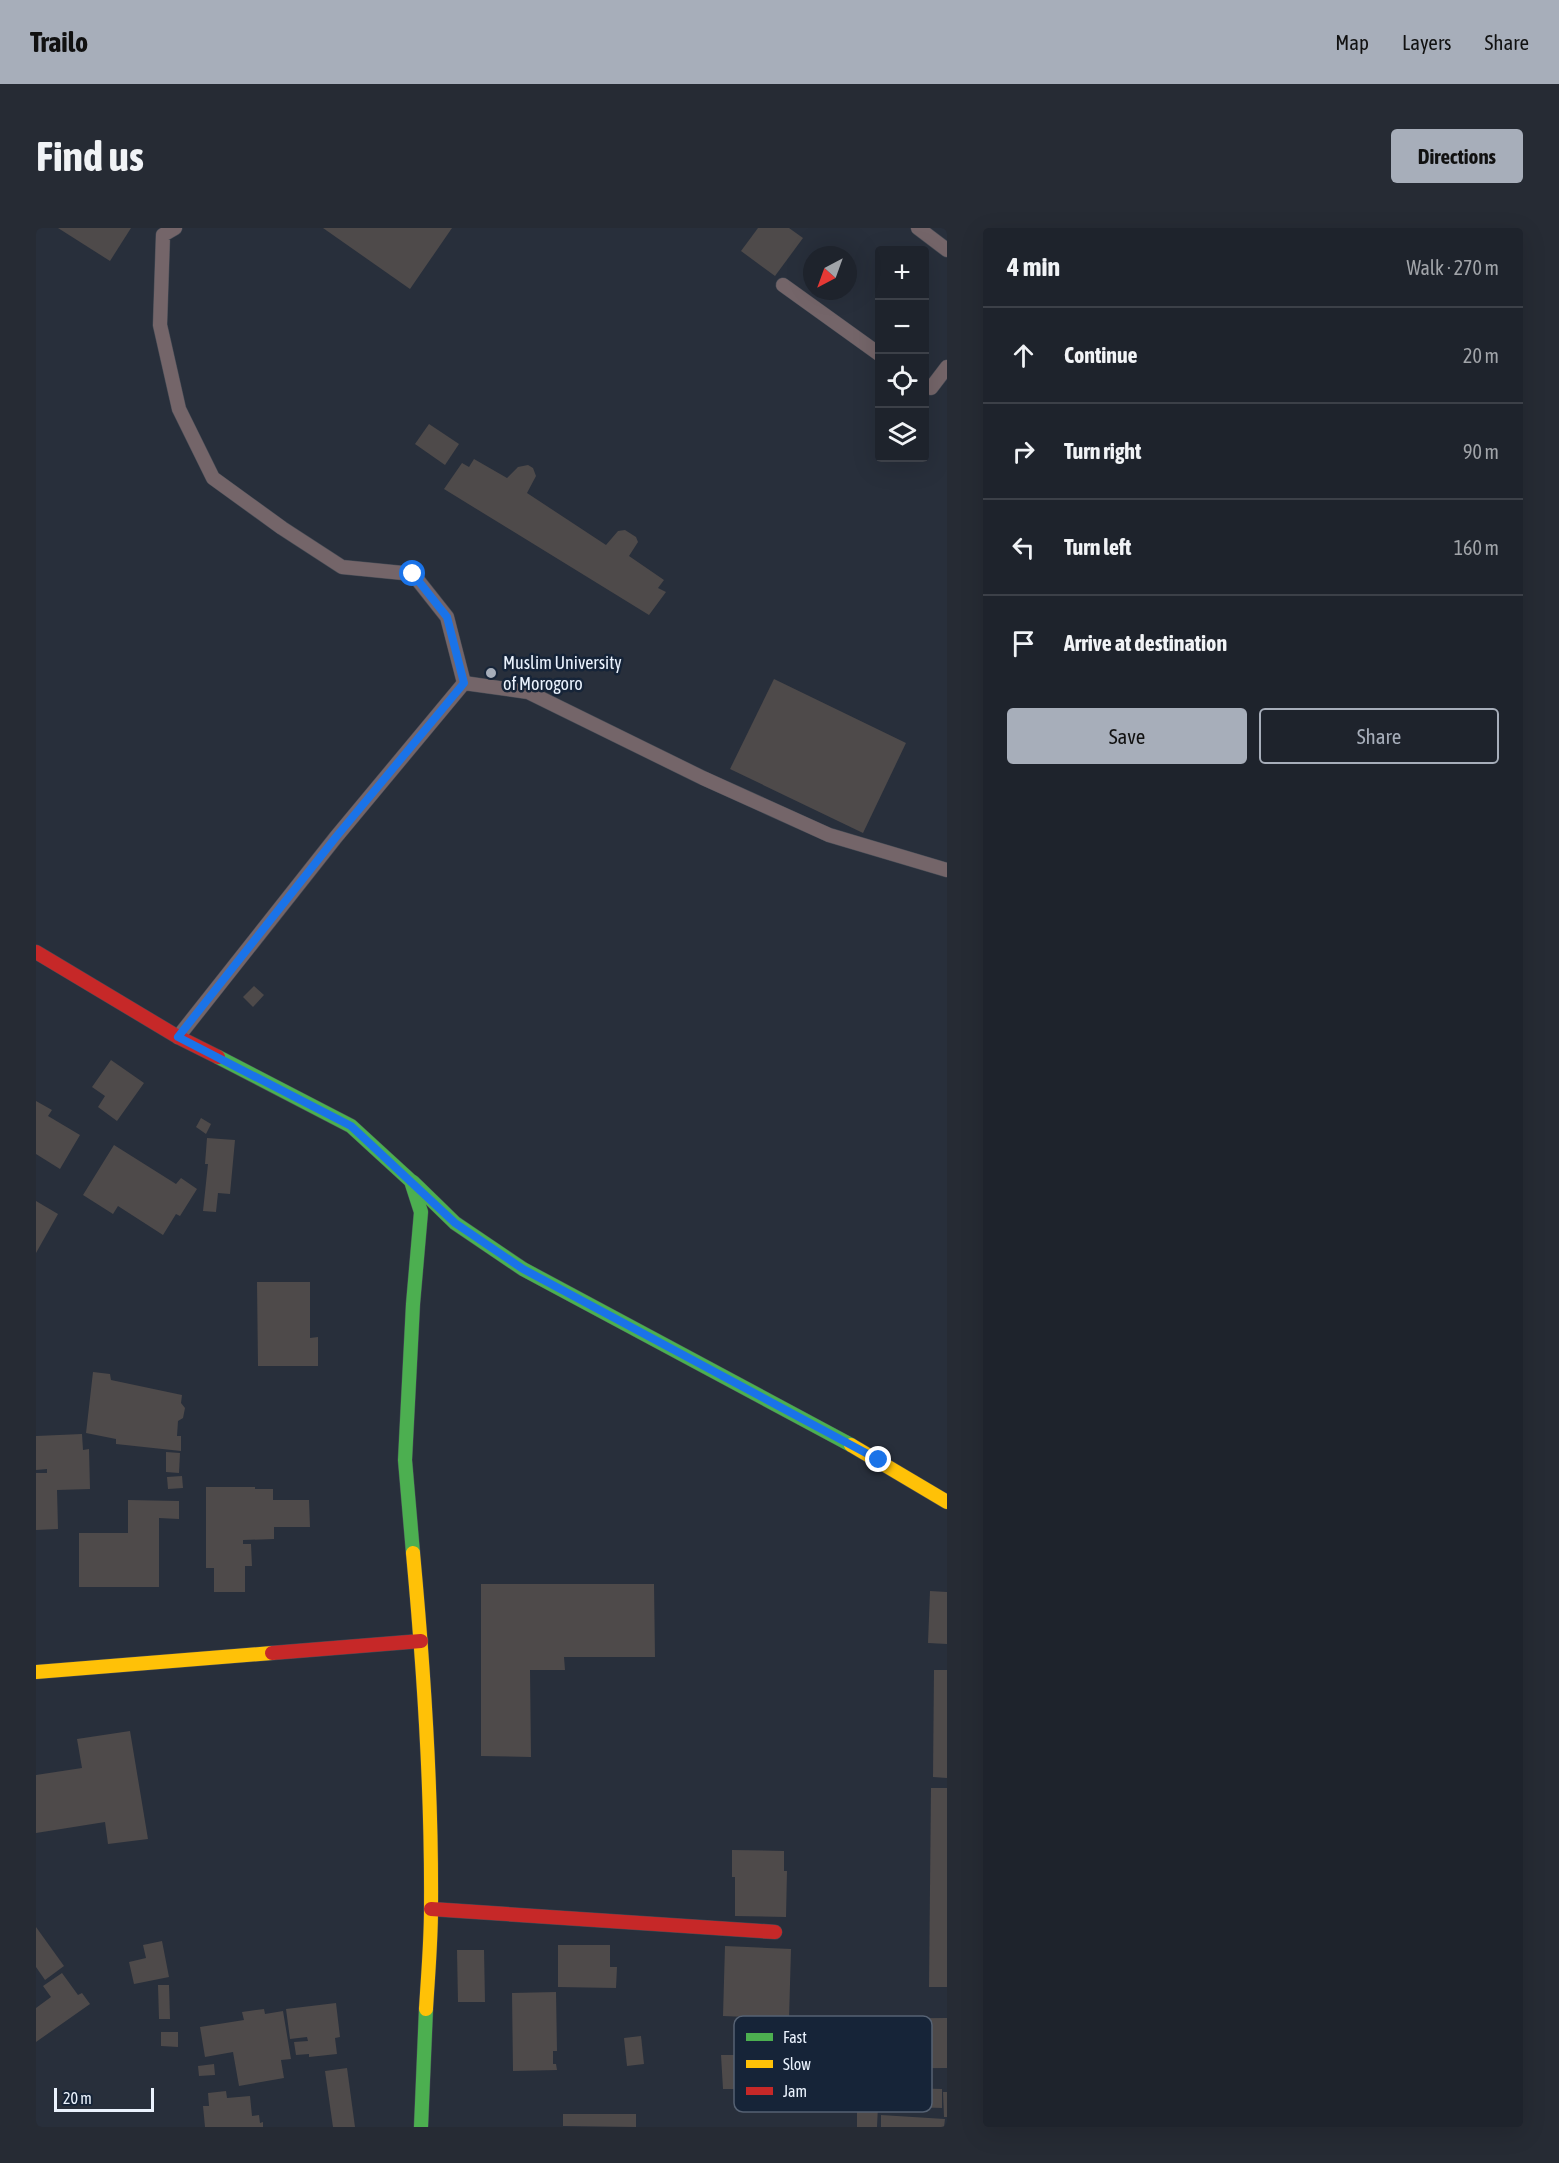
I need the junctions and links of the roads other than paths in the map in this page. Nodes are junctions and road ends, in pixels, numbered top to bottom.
1 (175, 228) edge
2 (918, 228) edge
3 (947, 250) edge
4 (783, 285) dead end
5 (875, 351) edge
6 (947, 367) edge
7 (929, 387) edge
8 (464, 683) junction
9 (947, 870) edge
10 (36, 952) edge
11 (178, 1037) junction
12 (411, 1180) junction
13 (947, 1503) edge
14 (421, 1641) junction
15 (36, 1672) edge
16 (430, 1909) junction
17 (775, 1932) dead end
18 (421, 2127) edge

1 - 8 lane
2 - 3 lane
4 - 5 lane
6 - 7 lane
8 - 9 lane
8 - 11 lane
10 - 11 street
11 - 12 street
12 - 13 street
12 - 14 street
14 - 15 street
14 - 16 street
16 - 17 street
16 - 18 street

